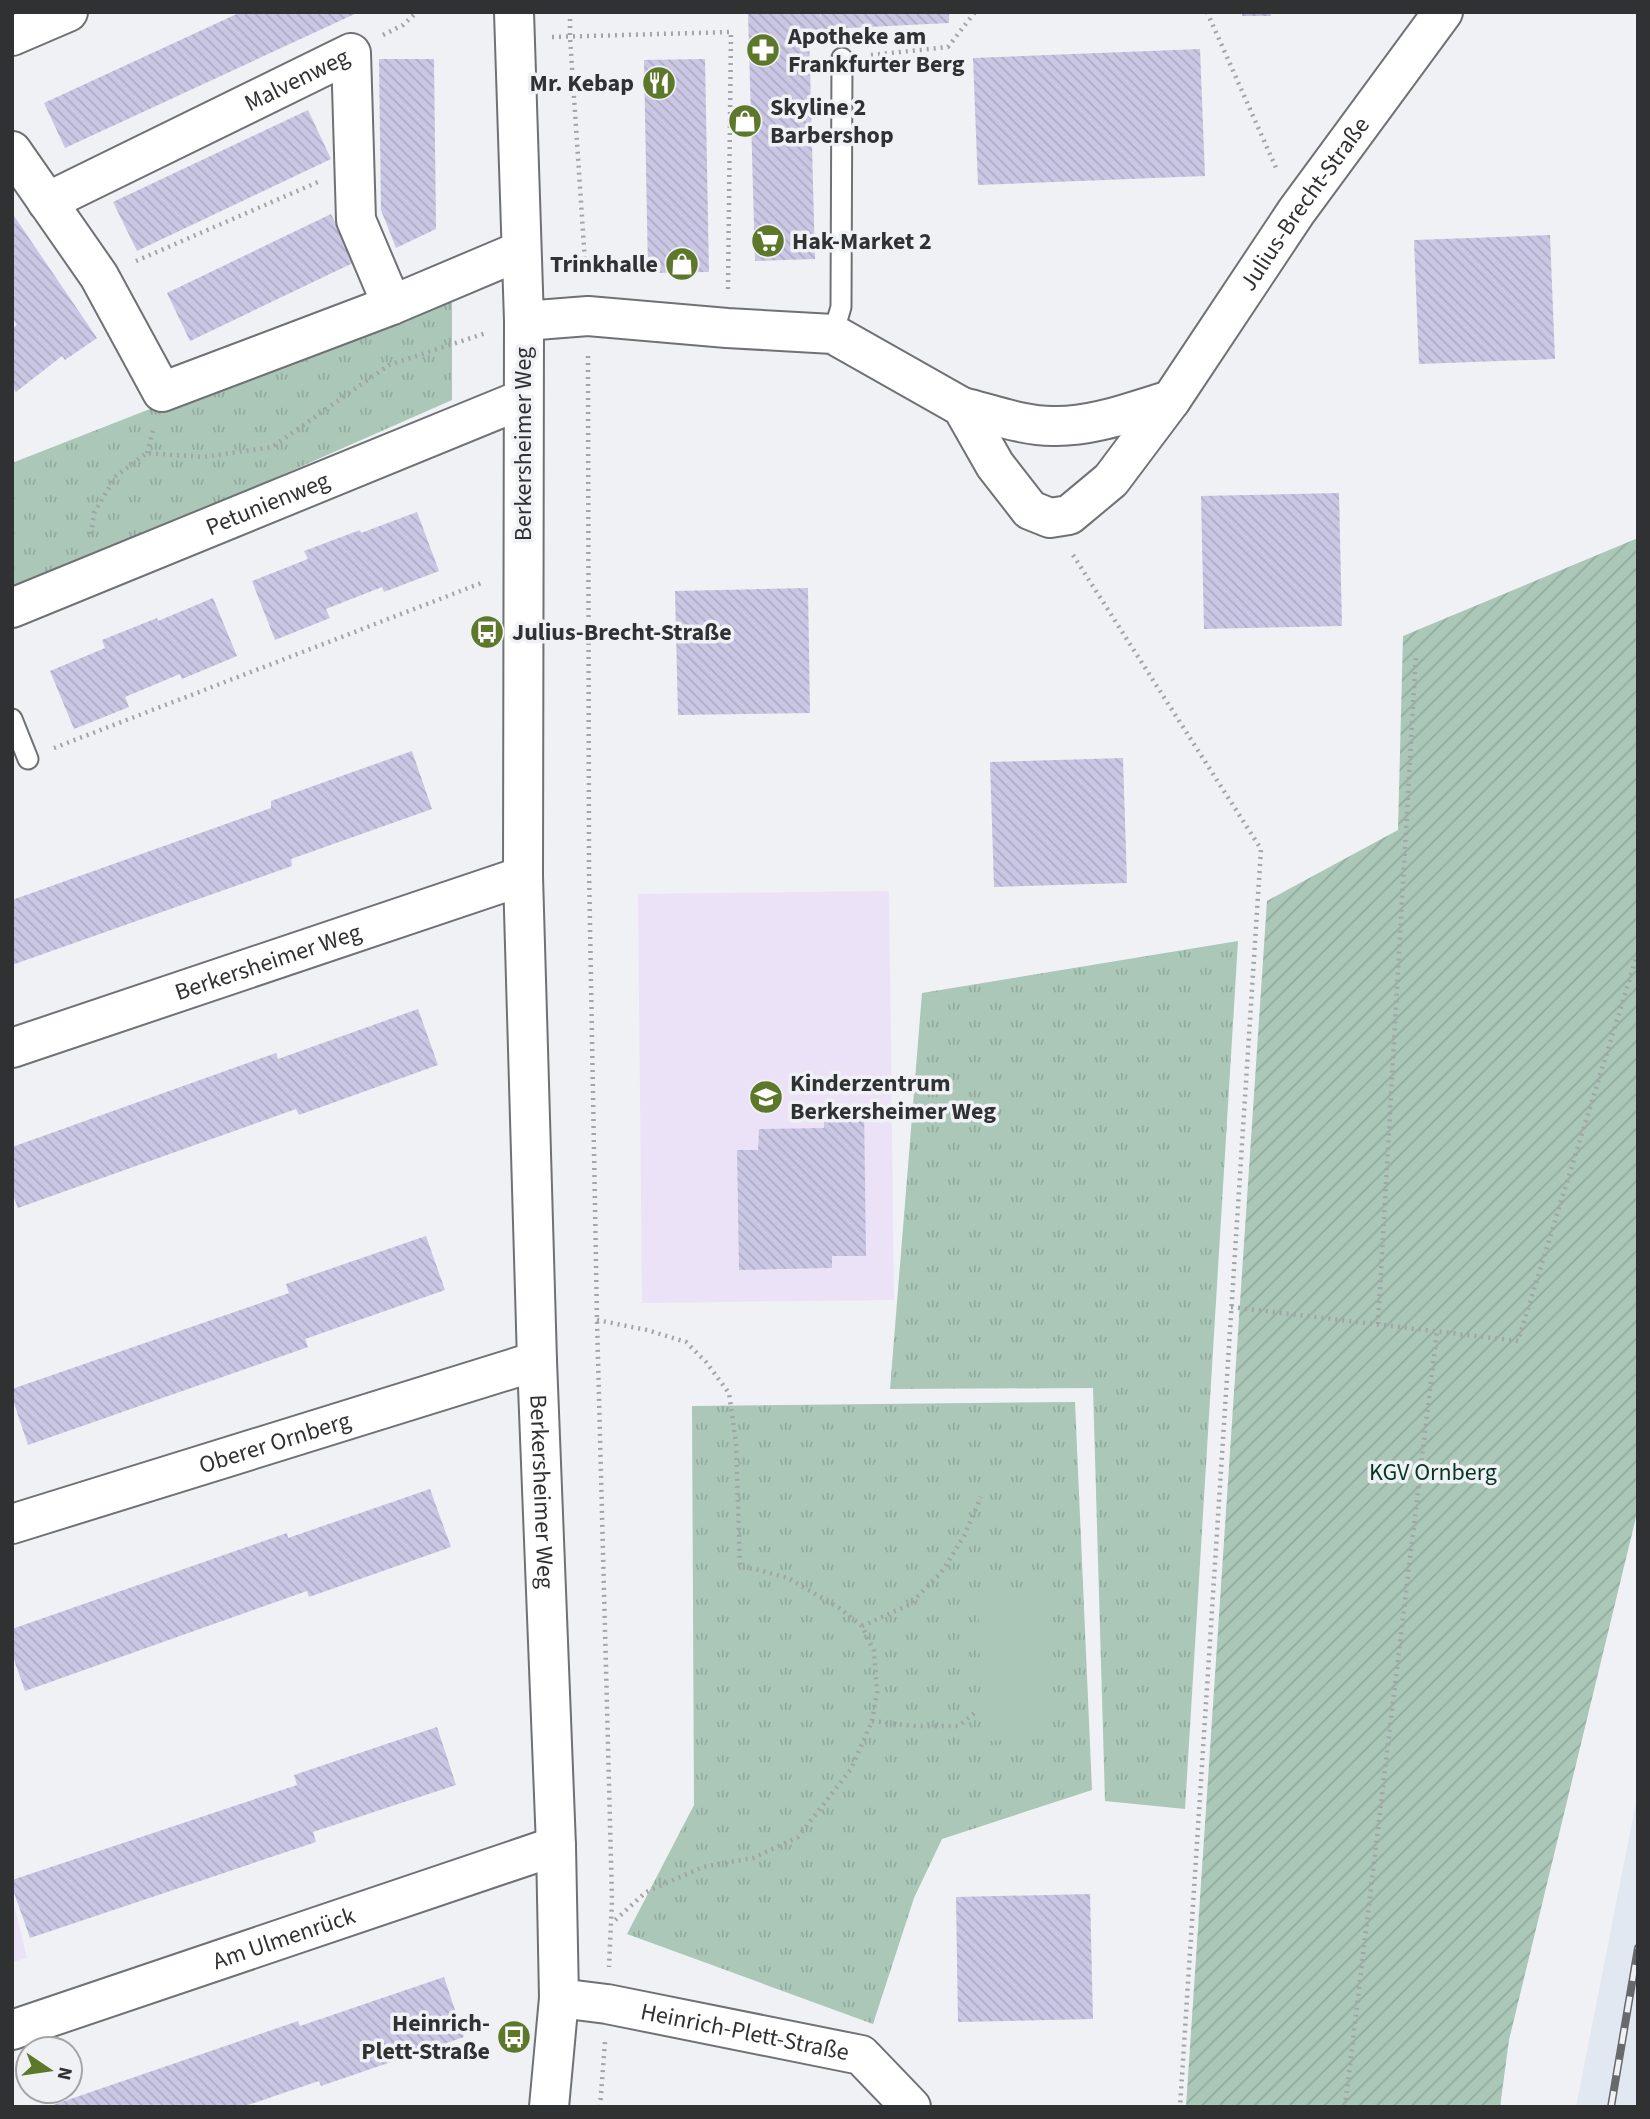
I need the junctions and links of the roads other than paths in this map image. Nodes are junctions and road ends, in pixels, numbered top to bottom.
1 (68, 12) edge
2 (1443, 12) edge
3 (515, 24) edge
4 (12, 36) edge
5 (842, 58) road end
6 (12, 151) edge
7 (47, 202) junction
8 (520, 251) junction
9 (392, 305) junction
10 (524, 321) junction
11 (833, 334) junction
12 (523, 399) junction
13 (1171, 400) junction
14 (962, 407) junction
15 (12, 608) edge
16 (12, 719) edge
17 (28, 759) road end
18 (523, 876) junction
19 (12, 1048) edge
20 (537, 1361) junction
21 (12, 1524) edge
22 (556, 1846) junction
23 (559, 1998) junction
24 (12, 2030) edge
25 (548, 2107) edge
26 (911, 2107) edge

1 - 4 street
2 - 13 street, Julius-Brecht-Straße
3 - 8 street, Berkersheimer Weg
5 - 11 lane
6 - 7 street
7 - 9 street
7 - 9 street, Malvenweg
8 - 9 street
8 - 10 street, Berkersheimer Weg
10 - 11 street
10 - 12 street, Berkersheimer Weg
11 - 14 street
12 - 15 street, Petunienweg
12 - 18 street, Berkersheimer Weg
13 - 14 street
13 - 14 street, Julius-Brecht-Straße
16 - 17 lane
18 - 19 street, Berkersheimer Weg
18 - 20 street, Berkersheimer Weg
20 - 21 street, Oberer Ornberg
20 - 22 street, Berkersheimer Weg
22 - 23 street, Berkersheimer Weg
22 - 24 street, Am Ulmenrück
23 - 25 street, Berkersheimer Weg
23 - 26 street, Heinrich-Plett-Straße

